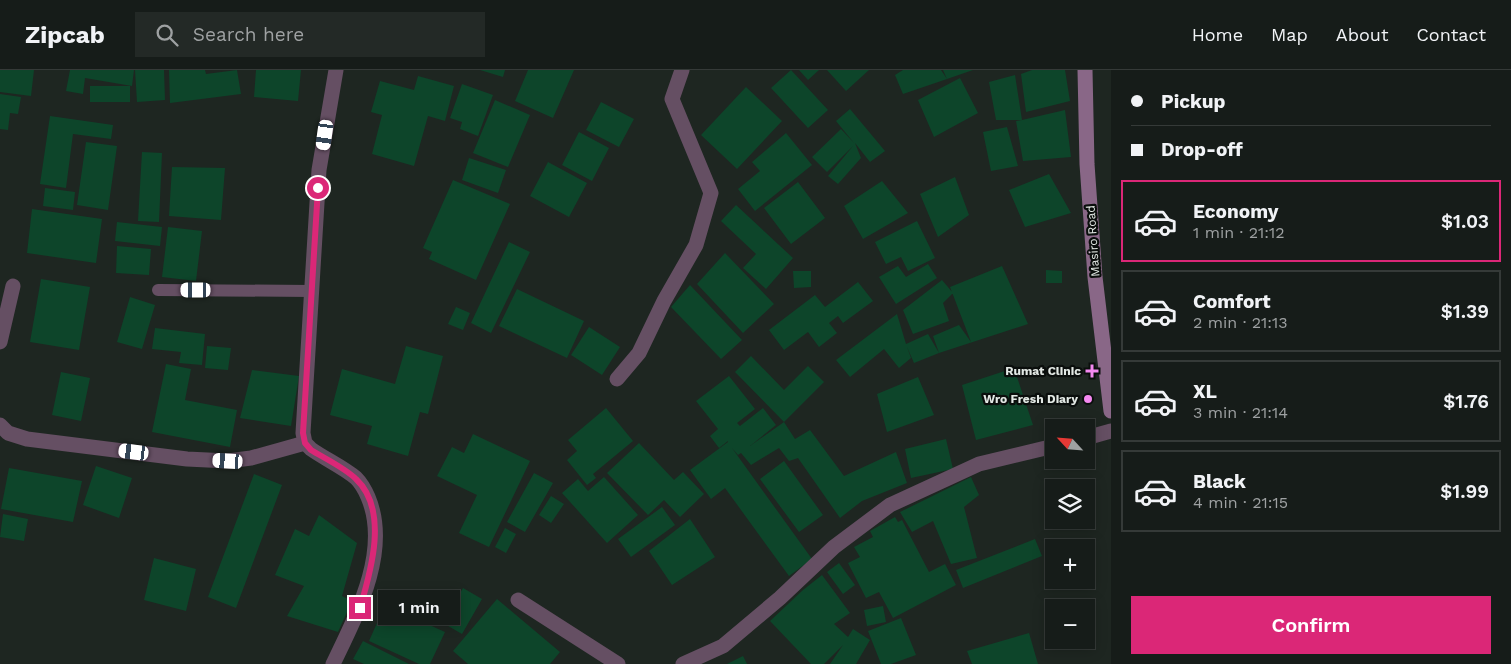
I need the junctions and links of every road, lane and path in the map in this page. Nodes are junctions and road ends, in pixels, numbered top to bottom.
1 (336, 70) edge
2 (682, 70) edge
3 (1085, 70) edge
4 (13, 286) dead end
5 (158, 290) dead end
6 (312, 291) junction
7 (0, 342) edge
8 (617, 380) dead end
9 (1111, 411) edge
10 (3, 430) edge
11 (1111, 432) edge
12 (1095, 436) edge
13 (305, 443) junction
14 (1045, 448) edge
15 (518, 600) dead end
16 (333, 664) edge
17 (618, 664) edge
18 (683, 664) edge

1 - 6 street
2 - 8 street
3 - 9 main road, Masiro Road
4 - 7 street
5 - 6 lane
6 - 13 street
10 - 13 street
11 - 12 street
13 - 16 street
14 - 18 street
15 - 17 street

